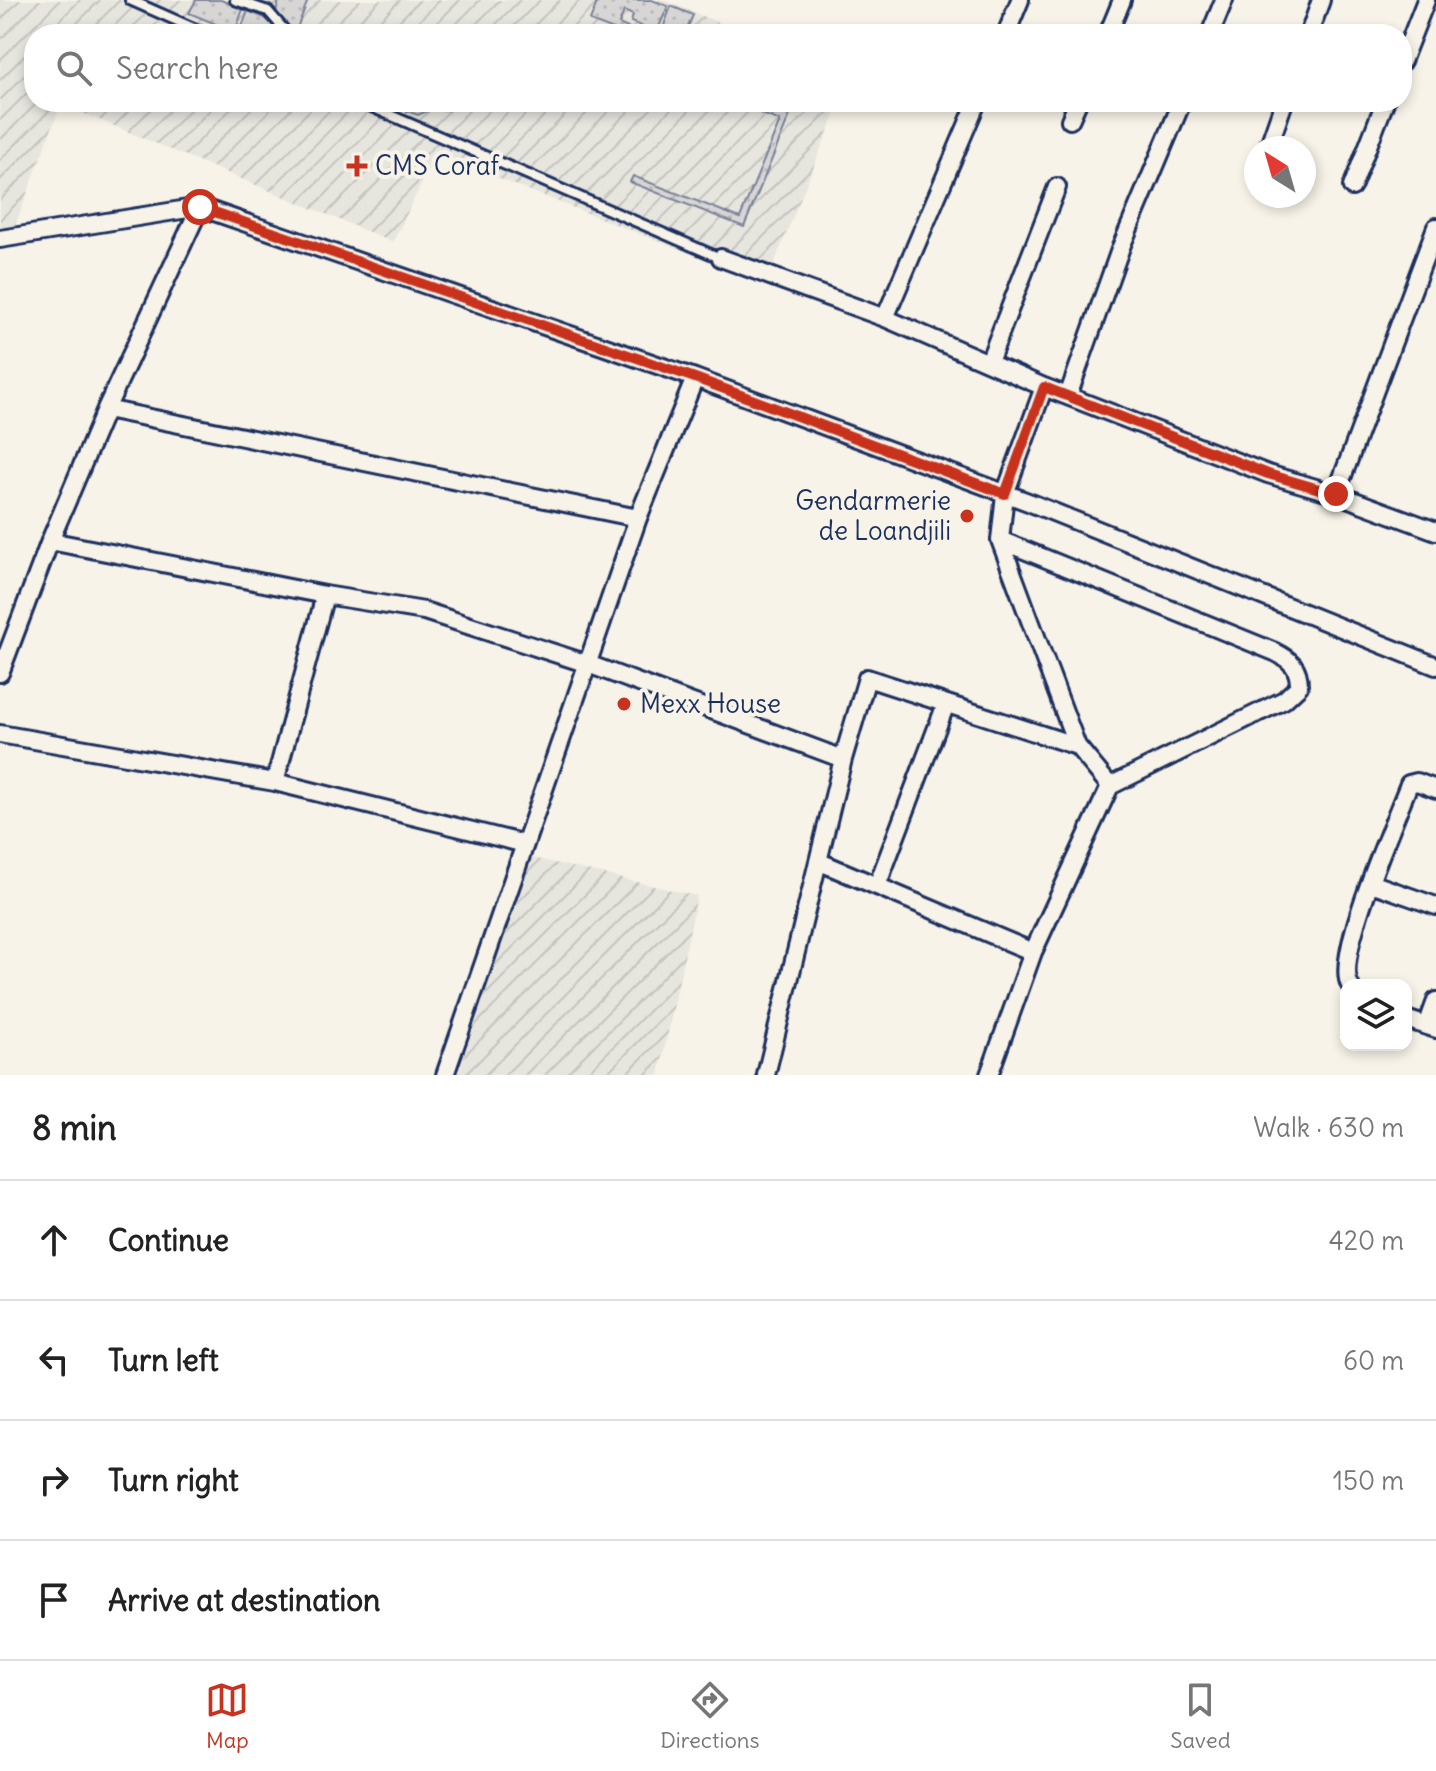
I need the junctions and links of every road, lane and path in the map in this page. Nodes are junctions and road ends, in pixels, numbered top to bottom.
1 (130, 0) edge
2 (235, 0) edge
3 (272, 0) edge
4 (1020, 0) edge
5 (1122, 0) edge
6 (1224, 0) edge
7 (1321, 0) edge
8 (1427, 2) edge
9 (268, 11) junction
10 (184, 24) edge
11 (279, 24) edge
12 (1010, 24) edge
13 (1112, 24) edge
14 (1214, 24) edge
15 (1313, 24) edge
16 (1412, 37) edge
17 (383, 112) edge
18 (973, 112) edge
19 (1074, 112) edge
20 (1178, 112) edge
21 (1281, 112) edge
22 (1381, 112) edge
23 (1070, 120) dead end
24 (1272, 136) edge
25 (1057, 187) dead end
26 (1352, 187) dead end
27 (200, 207) junction
28 (1436, 227) edge
29 (0, 239) edge
30 (721, 258) joint
31 (885, 318) junction
32 (989, 362) junction
33 (695, 378) junction
34 (1044, 387) junction
35 (1068, 396) junction
36 (106, 409) junction
37 (1005, 494) junction
38 (1336, 494) junction
39 (638, 518) junction
40 (1436, 531) edge
41 (1000, 540) junction
42 (50, 541) junction
43 (325, 595) junction
44 (588, 664) junction
45 (1436, 666) edge
46 (0, 673) edge
47 (946, 704) junction
48 (0, 734) edge
49 (1077, 746) junction
50 (843, 759) junction
51 (275, 782) junction
52 (1110, 786) junction
53 (1436, 789) edge
54 (525, 844) junction
55 (820, 862) junction
56 (1371, 883) junction
57 (877, 886) junction
58 (1436, 906) edge
59 (1033, 952) junction
60 (1347, 979) edge
61 (1436, 1001) edge
62 (1412, 1021) edge
63 (1432, 1028) edge
64 (445, 1075) edge
65 (766, 1075) edge
66 (989, 1075) edge

1 - 10 lane
2 - 9 lane
3 - 9 lane
4 - 12 street
5 - 13 street
6 - 14 street
7 - 15 street
8 - 16 street
9 - 11 lane
17 - 30 lane
18 - 31 street
19 - 23 street
20 - 35 street
21 - 24 street
22 - 26 street
25 - 32 street
27 - 29 street
27 - 33 street
27 - 36 street
28 - 38 street
30 - 31 street
31 - 32 street
32 - 34 street
33 - 37 street
33 - 39 street
34 - 35 street
34 - 37 street
35 - 38 street
36 - 39 street
36 - 42 street
37 - 41 street
37 - 45 street
38 - 40 street
39 - 44 street
41 - 49 street
41 - 52 street
42 - 43 street
42 - 46 street
43 - 44 street
43 - 51 street
44 - 50 street
44 - 54 street
47 - 49 street
47 - 50 street
47 - 57 street
48 - 51 street
49 - 52 street
50 - 55 street
51 - 54 street
52 - 59 street
53 - 56 street
54 - 64 street
55 - 57 street
55 - 65 street
56 - 58 street
56 - 60 street
57 - 59 street
59 - 66 street
61 - 63 street
62 - 63 street

